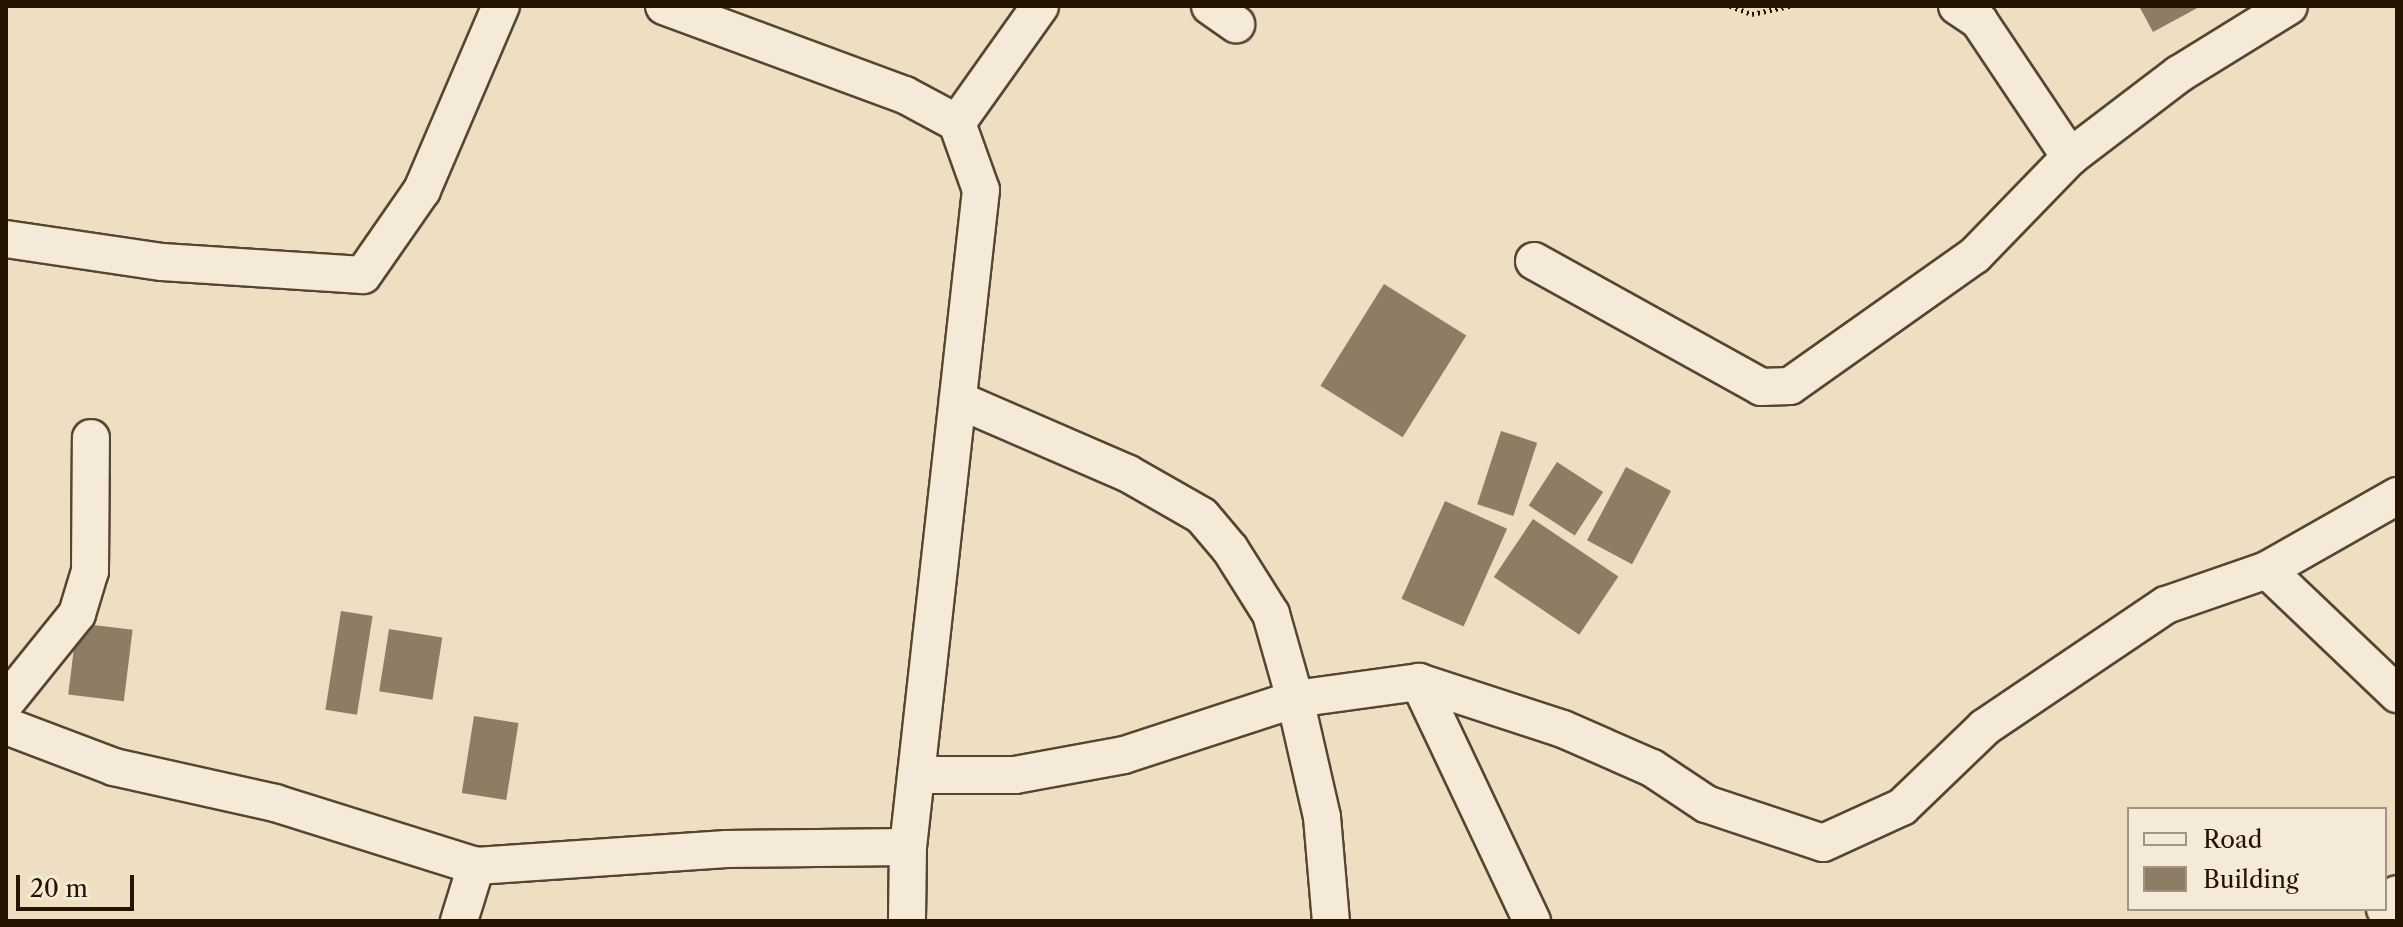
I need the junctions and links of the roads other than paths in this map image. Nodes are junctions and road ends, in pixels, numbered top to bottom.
1 (501, 6) edge
2 (664, 6) edge
3 (1040, 6) edge
4 (1957, 6) edge
5 (2289, 6) edge
6 (957, 123) junction
7 (2070, 157) junction
8 (6, 239) edge
9 (1534, 261) dead end
10 (958, 400) junction
11 (91, 438) dead end
12 (2397, 496) edge
13 (2267, 570) junction
14 (1419, 682) junction
15 (2397, 694) edge
16 (1295, 699) junction
17 (6, 702) edge
18 (6, 726) edge
19 (916, 775) junction
20 (908, 847) junction
21 (476, 866) junction
22 (459, 921) edge
23 (907, 921) edge
24 (1331, 921) edge
25 (1532, 921) edge

1 - 8 street
2 - 6 street
3 - 6 street
4 - 7 street
5 - 7 street
6 - 10 street
7 - 9 street
10 - 16 street
10 - 19 street
11 - 17 street
12 - 13 street
13 - 14 street
13 - 15 street
14 - 16 street
14 - 25 street
16 - 19 street
16 - 24 street
18 - 21 street
19 - 20 street
20 - 21 street
20 - 23 street
21 - 22 street

